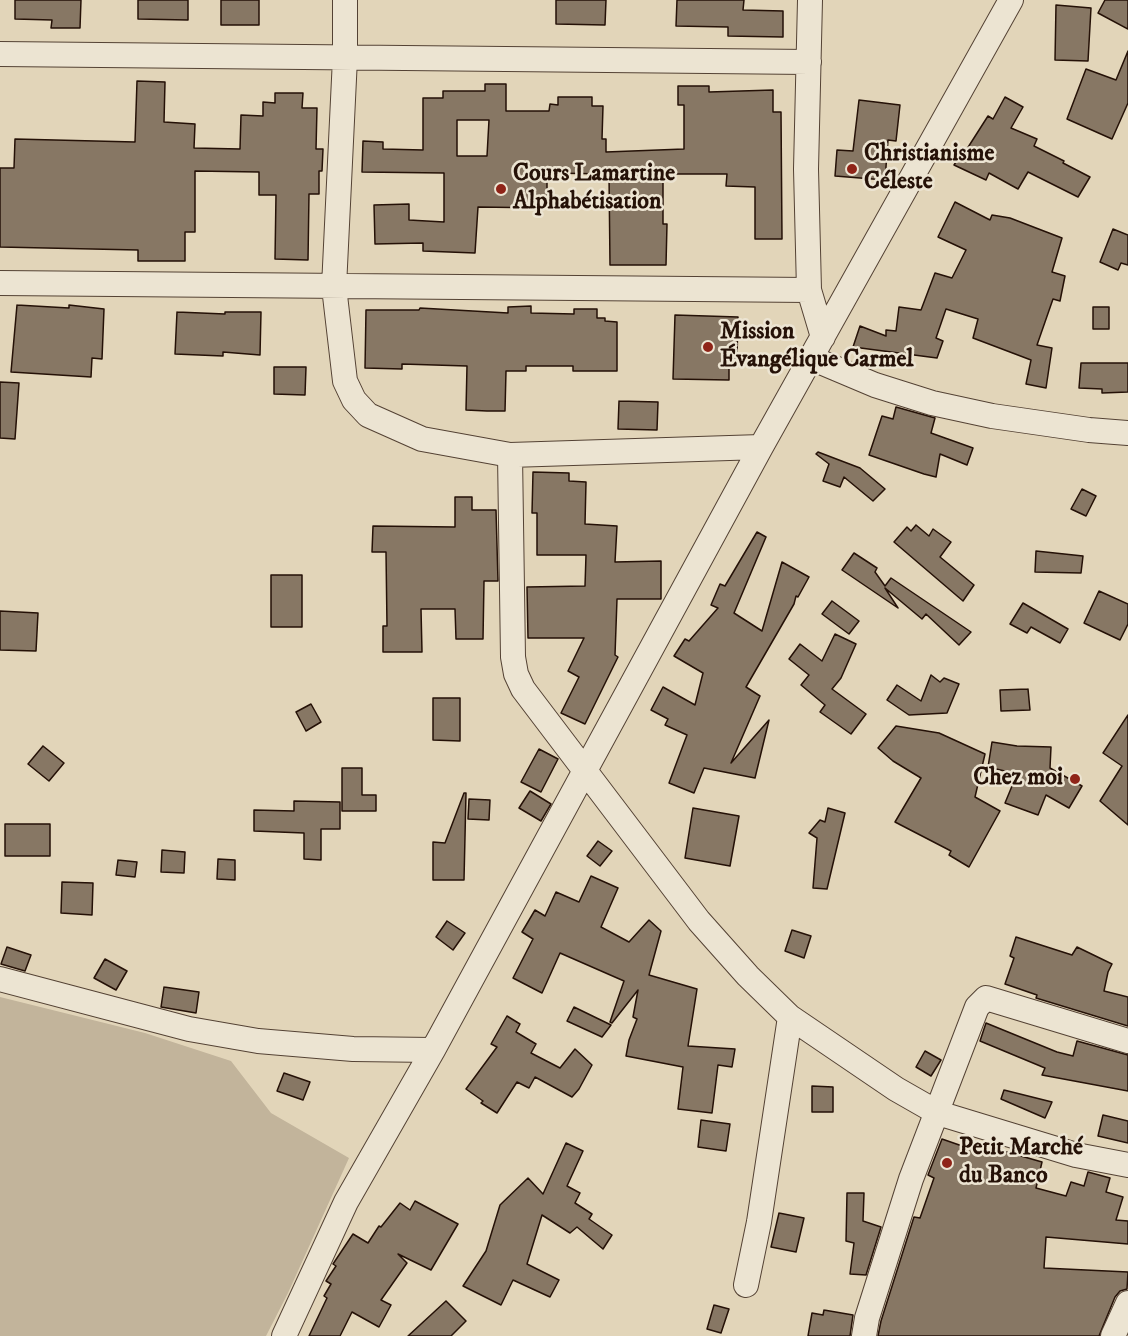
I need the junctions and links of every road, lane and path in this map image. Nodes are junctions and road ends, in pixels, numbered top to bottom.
1 (345, 0) edge
2 (810, 0) edge
3 (1011, 0) edge
4 (0, 54) edge
5 (345, 58) junction
6 (809, 62) junction
7 (0, 283) edge
8 (334, 287) junction
9 (808, 290) junction
10 (817, 347) junction
11 (1128, 433) edge
12 (761, 447) junction
13 (510, 455) junction
14 (585, 771) junction
15 (0, 979) edge
16 (790, 1017) junction
17 (1128, 1041) edge
18 (433, 1050) junction
19 (938, 1113) junction
20 (1128, 1165) edge
21 (746, 1285) dead end
22 (1128, 1303) edge
23 (284, 1336) edge
24 (864, 1336) edge
25 (1113, 1336) edge

1 - 5 street
2 - 6 street
3 - 10 street
4 - 5 street
5 - 6 street
5 - 8 street
6 - 9 street
7 - 8 street
8 - 9 street
8 - 13 street
9 - 10 street
10 - 11 street
10 - 12 street
12 - 13 street
12 - 14 street
13 - 14 street
14 - 16 street
14 - 18 street
15 - 18 street
16 - 19 street
16 - 21 street
17 - 19 street
18 - 23 street
19 - 20 street
19 - 24 street
22 - 25 street

